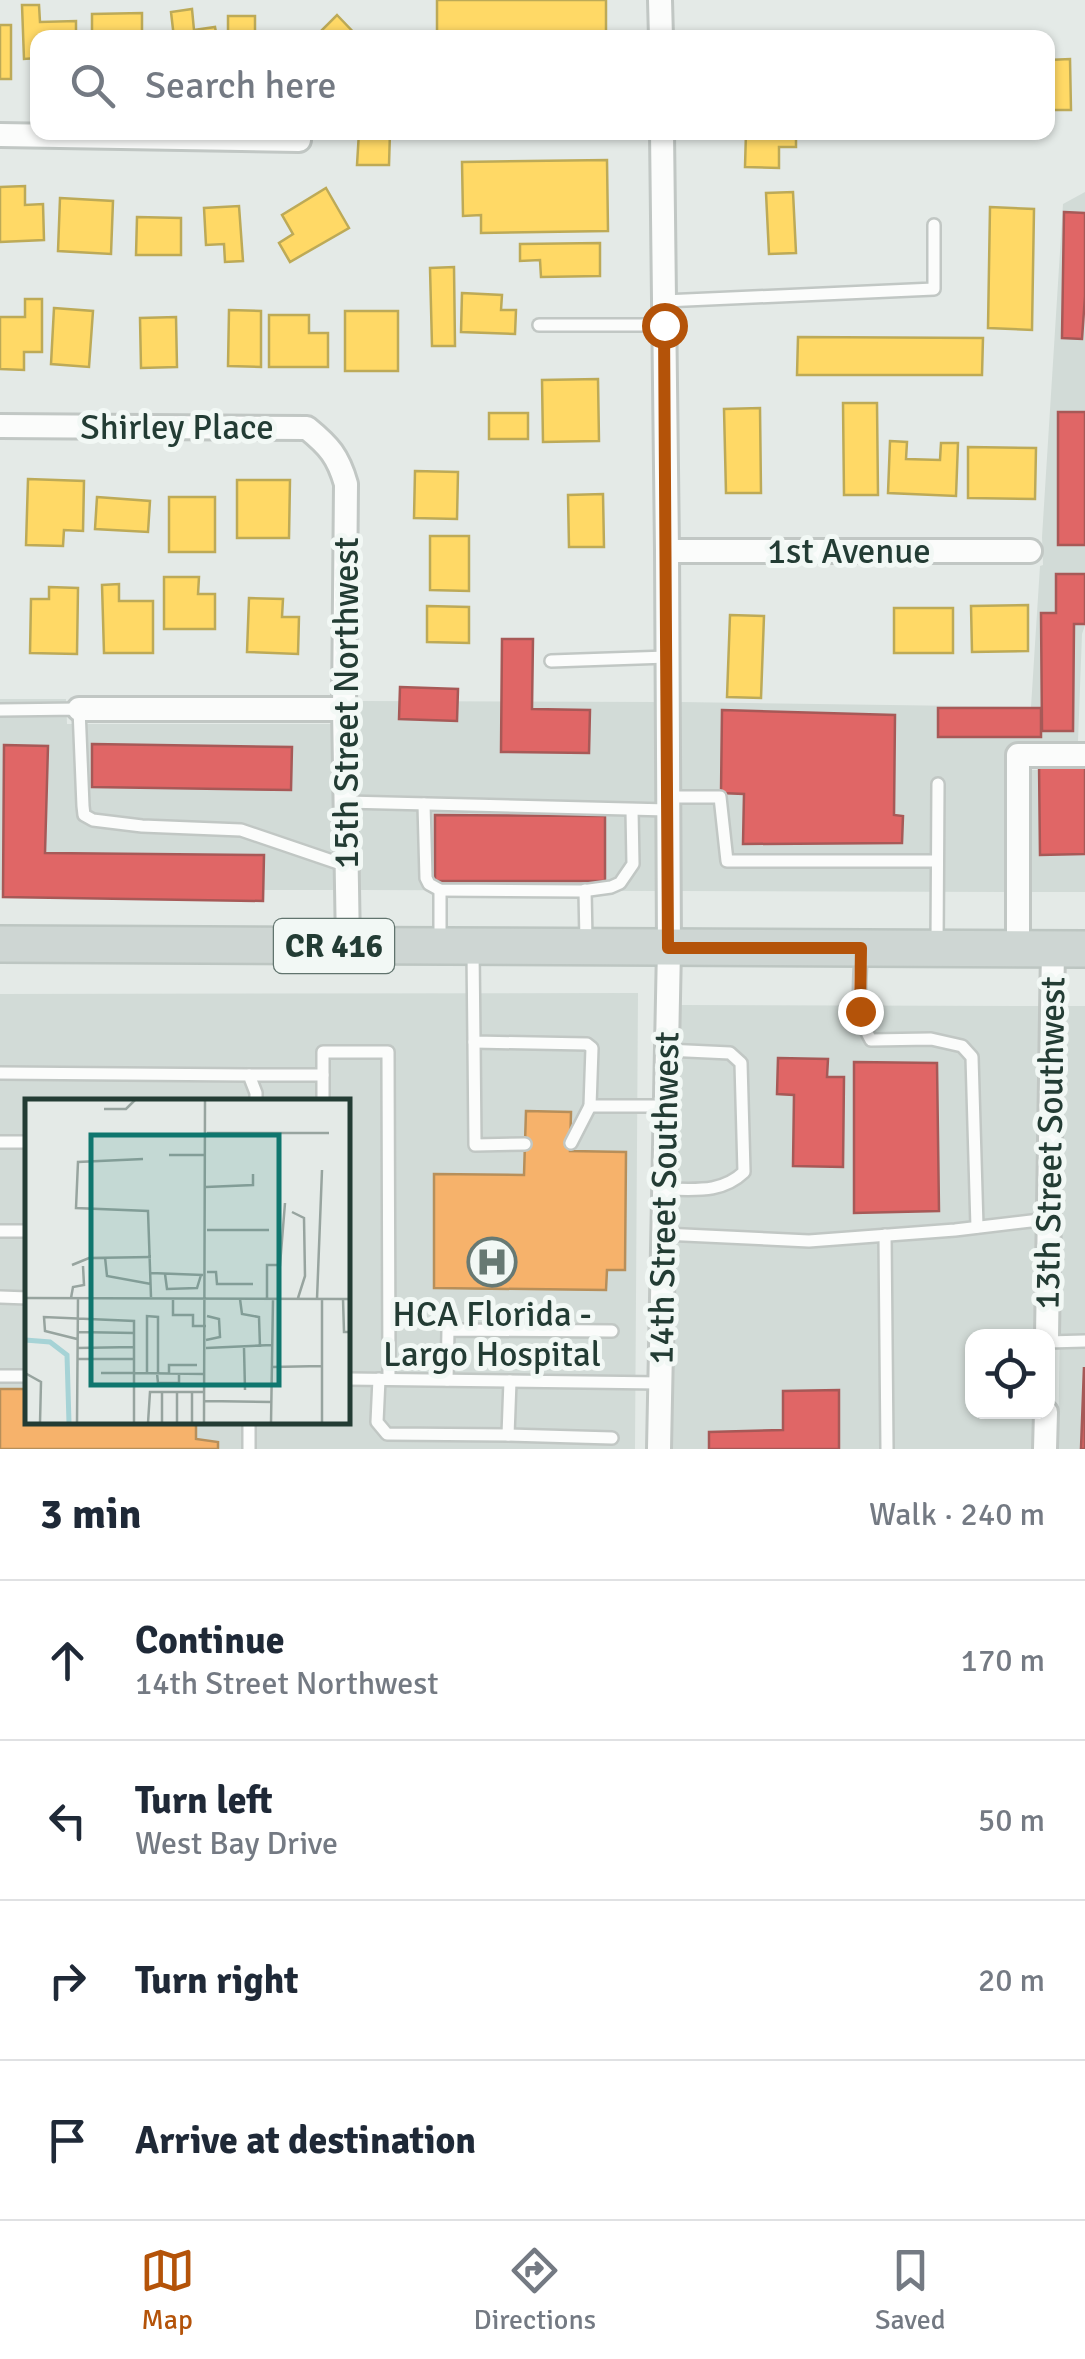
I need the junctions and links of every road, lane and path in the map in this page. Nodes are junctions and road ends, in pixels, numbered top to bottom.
1 (660, 0) edge
2 (661, 30) edge
3 (0, 135) edge
4 (30, 136) edge
5 (662, 140) edge
6 (934, 225) dead end
7 (664, 313) junction
8 (538, 325) dead end
9 (0, 426) edge
10 (339, 461) joint
11 (668, 550) junction
12 (1030, 552) dead end
13 (668, 657) junction
14 (552, 661) dead end
15 (79, 709) junction
16 (344, 709) junction
17 (0, 710) edge
18 (1085, 755) edge
19 (938, 784) dead end
20 (346, 802) junction
21 (668, 803) junction
22 (424, 804) junction
23 (632, 810) junction
24 (938, 861) junction
25 (347, 866) junction
26 (440, 890) junction
27 (585, 890) junction
28 (0, 944) edge
29 (348, 946) junction
30 (457, 946) junction
31 (586, 947) junction
32 (668, 948) junction
33 (861, 948) junction
34 (937, 948) junction
35 (1052, 949) edge
36 (474, 1042) junction
37 (666, 1050) junction
38 (0, 1073) edge
39 (249, 1075) junction
40 (323, 1075) junction
41 (256, 1099) edge
42 (323, 1099) edge
43 (590, 1106) junction
44 (664, 1106) junction
45 (571, 1143) dead end
46 (525, 1144) dead end
47 (664, 1189) junction
48 (1048, 1219) junction
49 (978, 1227) junction
50 (663, 1234) junction
51 (885, 1235) junction
52 (1047, 1329) edge
53 (612, 1331) dead end
54 (1055, 1339) edge
55 (1085, 1341) edge
56 (350, 1379) edge
57 (384, 1379) junction
58 (447, 1380) junction
59 (510, 1381) junction
60 (660, 1383) junction
61 (1046, 1419) edge
62 (508, 1435) junction
63 (612, 1438) dead end
64 (659, 1449) edge
65 (887, 1449) edge
66 (1046, 1449) edge

1 - 2 street
3 - 4 street
5 - 7 street, 14th Street Southwest
6 - 7 lane
7 - 8 lane
7 - 11 street, 14th Street Southwest
9 - 10 street, Shirley Place
10 - 16 street, 15th Street Northwest
11 - 12 street, 1st Avenue
11 - 13 street, 14th Street Southwest
13 - 14 lane
13 - 21 street, 14th Street Southwest
15 - 16 street
15 - 17 lane
15 - 25 lane
16 - 20 street, 15th Street Northwest
18 - 35 street, 13th Street Southwest
19 - 24 lane
20 - 22 lane
20 - 25 street, 15th Street Northwest
21 - 23 lane
21 - 24 lane
21 - 32 street, 14th Street Southwest
22 - 23 lane
22 - 26 lane
23 - 27 lane
24 - 34 lane
25 - 29 street, 15th Street Northwest
26 - 27 lane
26 - 30 lane
27 - 31 lane
28 - 29 main road, CR 416
29 - 30 main road, CR 416
30 - 31 main road, CR 416
30 - 36 lane
31 - 32 main road, CR 416
32 - 33 main road, CR 416
32 - 37 street, 14th Street Southwest
33 - 34 main road, CR 416
33 - 49 lane
34 - 35 main road, CR 416
35 - 48 street, 13th Street Southwest
36 - 43 lane
36 - 46 lane
37 - 44 street, 14th Street Southwest
37 - 47 lane
38 - 39 lane
39 - 40 lane
39 - 41 lane
40 - 42 lane
40 - 57 lane
43 - 44 lane
43 - 45 lane
44 - 47 street, 14th Street Southwest
47 - 50 street, 14th Street Southwest
48 - 49 lane
48 - 52 street, 13th Street Southwest
49 - 51 lane
50 - 51 lane
50 - 60 street, 14th Street Southwest
51 - 65 lane
53 - 58 lane
54 - 55 lane
56 - 57 lane
57 - 58 lane
57 - 62 lane
58 - 59 lane
59 - 60 lane
59 - 62 lane
60 - 64 street, 14th Street Southwest
61 - 66 street
62 - 63 lane

